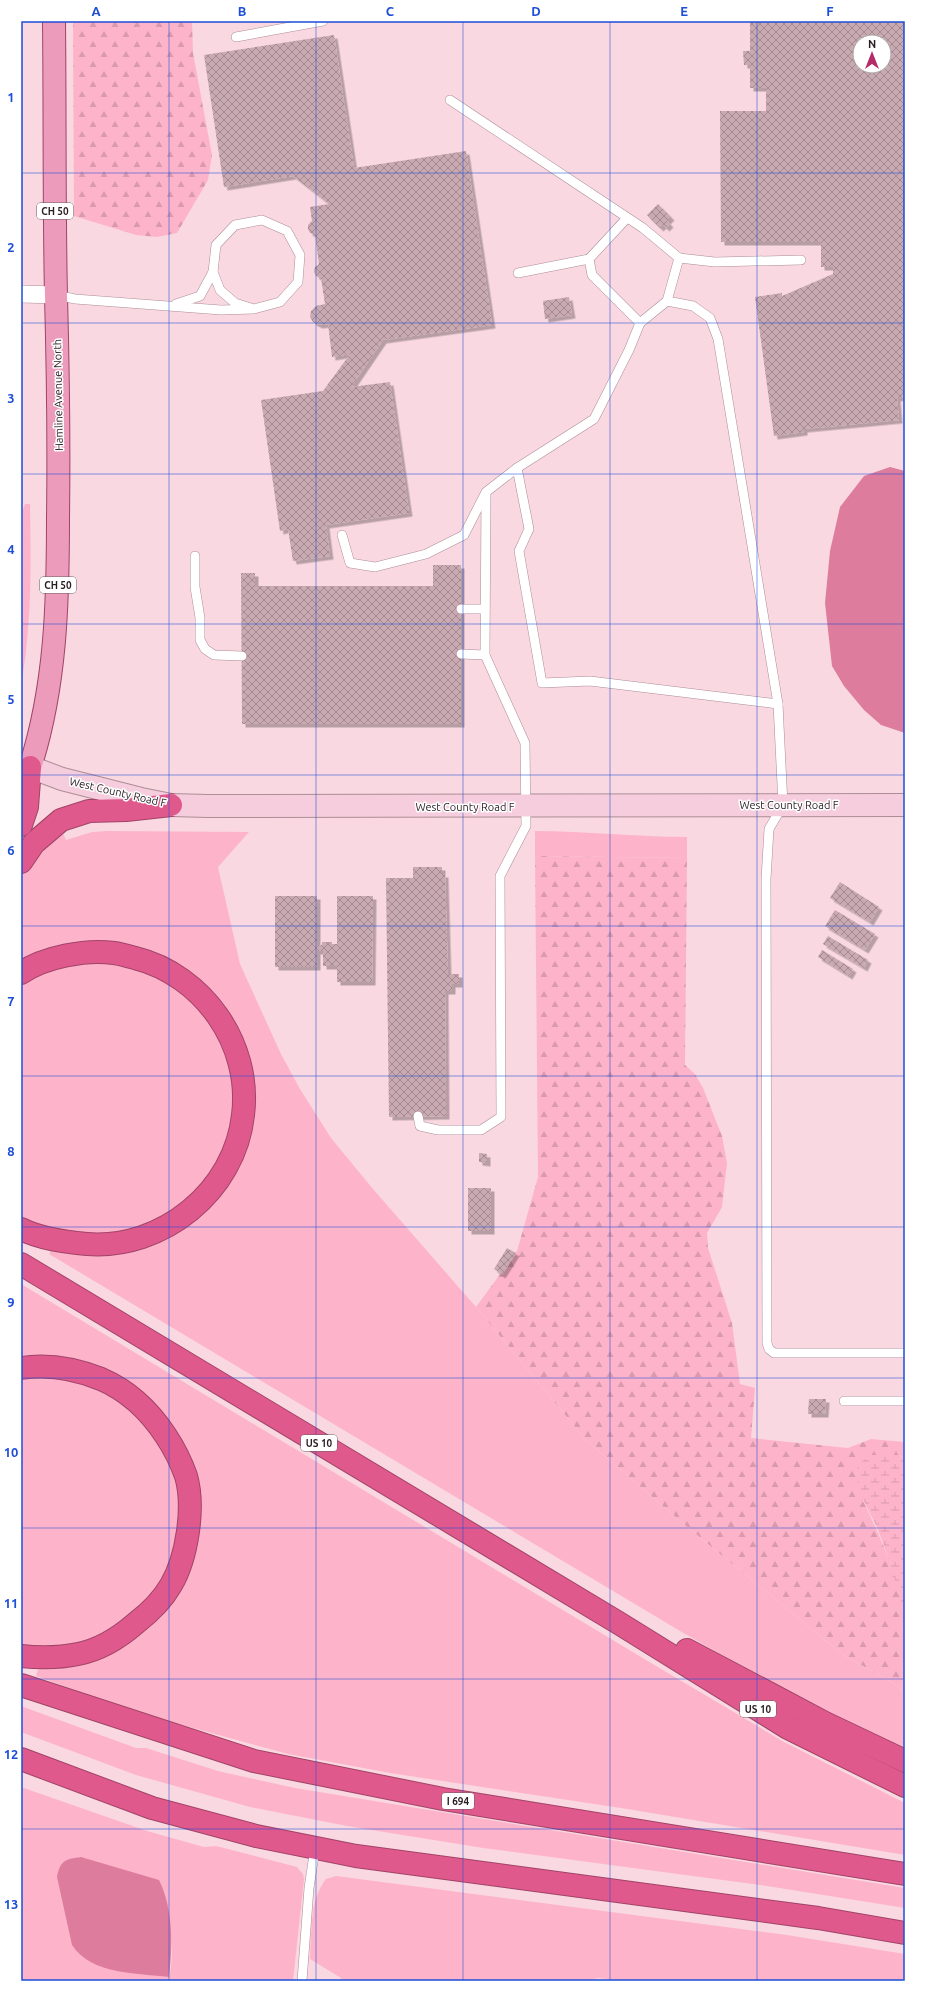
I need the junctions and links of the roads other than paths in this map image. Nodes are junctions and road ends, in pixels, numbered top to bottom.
1 (54, 21) edge
2 (323, 21) edge
3 (236, 37) dead end
4 (450, 100) dead end
5 (627, 218) junction
6 (679, 258) junction
7 (589, 259) junction
8 (802, 260) dead end
9 (213, 272) junction
10 (518, 273) dead end
11 (21, 294) edge
12 (56, 294) junction
13 (667, 301) junction
14 (172, 306) junction
15 (254, 309) junction
16 (640, 323) junction
17 (517, 468) junction
18 (486, 492) junction
19 (342, 535) dead end
20 (195, 556) dead end
21 (461, 609) dead end
22 (486, 609) junction
23 (461, 654) dead end
24 (485, 655) junction
25 (242, 656) dead end
26 (778, 704) junction
27 (25, 775) edge
28 (171, 805) junction
29 (905, 805) edge
30 (783, 806) junction
31 (526, 807) junction
32 (21, 825) edge
33 (21, 862) edge
34 (21, 973) edge
35 (418, 1116) dead end
36 (21, 1229) edge
37 (21, 1264) edge
38 (905, 1353) edge
39 (21, 1368) edge
40 (844, 1401) dead end
41 (905, 1401) edge
42 (617, 1622) junction
43 (21, 1656) edge
44 (21, 1685) edge
45 (21, 1759) edge
46 (905, 1761) edge
47 (905, 1786) edge
48 (315, 1848) junction
49 (905, 1874) edge
50 (905, 1932) edge
51 (302, 1981) edge

1 - 12 main road, Hamline Avenue North / CH 50
2 - 3 lane
4 - 5 lane
5 - 6 lane
5 - 7 lane
6 - 8 lane
6 - 13 lane
7 - 10 lane
7 - 16 lane
9 - 14 lane
9 - 15 lane
9 - 15 lane
11 - 12 street
12 - 14 lane
12 - 27 main road, Hamline Avenue North / CH 50
13 - 16 lane
13 - 26 lane
14 - 15 lane
16 - 17 lane
17 - 18 lane
17 - 26 lane
18 - 19 lane
18 - 22 lane
20 - 25 lane
21 - 22 lane
22 - 24 lane
23 - 24 lane
24 - 31 lane
26 - 30 lane
27 - 28 street, West County Road F
27 - 32 highway, Hamline Avenue North
28 - 31 street, West County Road F
28 - 33 highway
29 - 30 street, West County Road F
30 - 31 street, West County Road F
30 - 38 lane
31 - 35 lane
34 - 36 highway
37 - 42 highway, US 10
39 - 43 highway
40 - 41 lane
42 - 46 highway
42 - 47 highway, US 10
44 - 49 highway, I 694
45 - 48 highway
48 - 50 highway
48 - 51 lane

